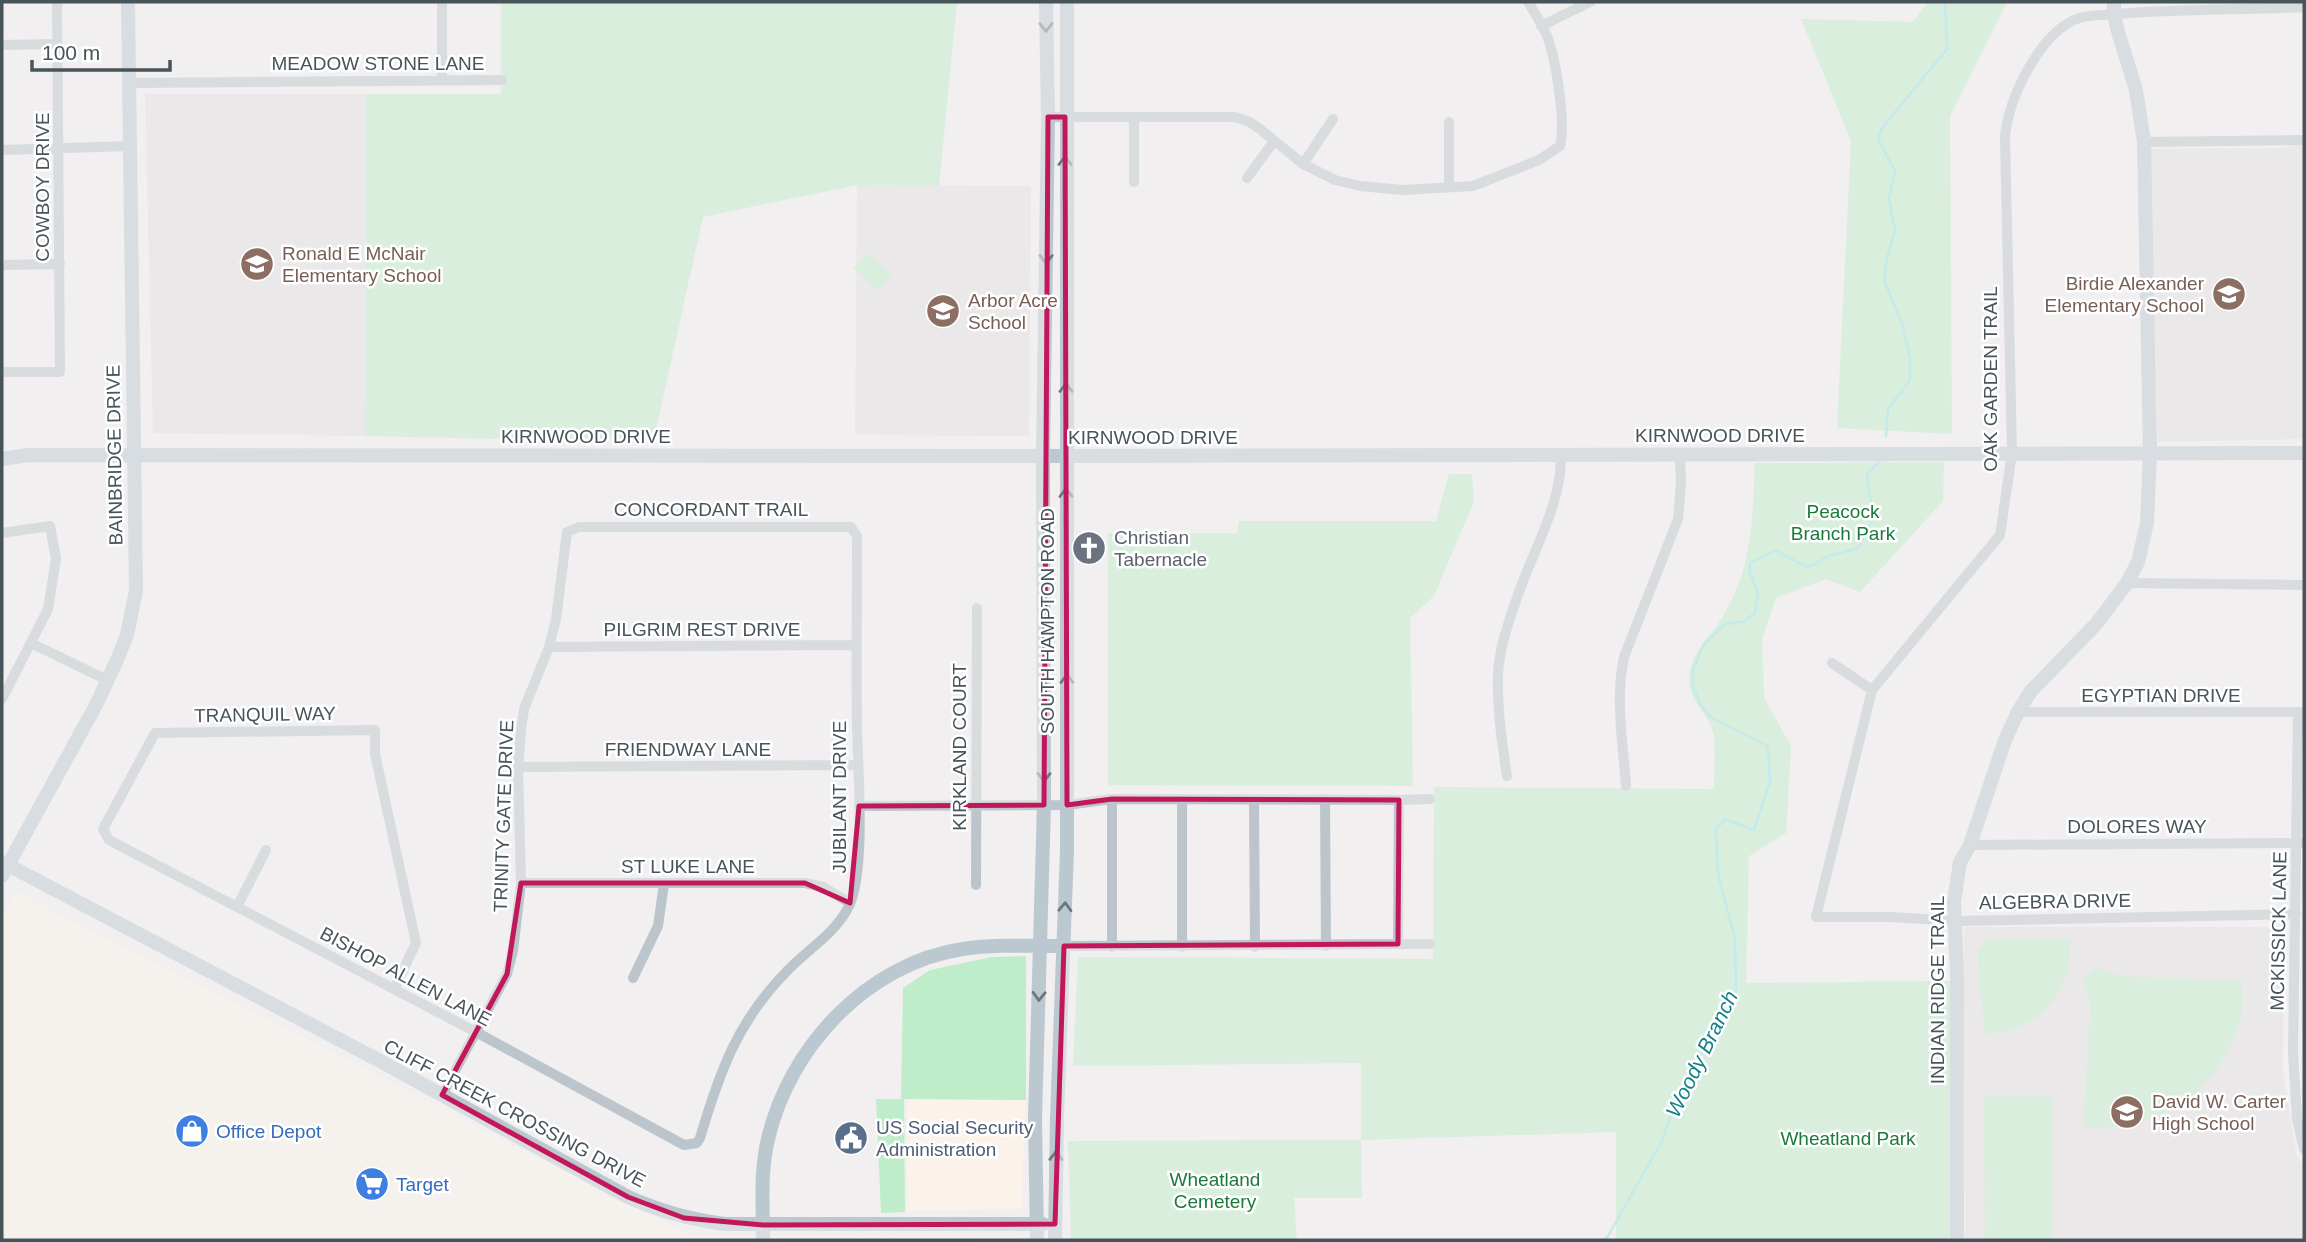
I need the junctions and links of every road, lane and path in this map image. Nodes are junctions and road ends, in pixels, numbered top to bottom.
1 (57, 2) edge
2 (128, 2) edge
3 (442, 2) edge
4 (1045, 2) edge
5 (1067, 2) edge
6 (1528, 2) edge
7 (1590, 2) edge
8 (2304, 7) edge
9 (2114, 8) edge
10 (1541, 26) junction
11 (2, 44) edge
12 (58, 44) junction
13 (442, 80) junction
14 (502, 80) dead end
15 (129, 83) junction
16 (1048, 117) junction
17 (1065, 117) junction
18 (1133, 117) junction
19 (1333, 119) dead end
20 (1449, 122) dead end
21 (2304, 140) edge
22 (1274, 141) junction
23 (2144, 142) junction
24 (130, 146) junction
25 (59, 149) junction
26 (2, 150) edge
27 (1303, 164) junction
28 (1247, 178) dead end
29 (1133, 182) dead end
30 (1449, 187) junction
31 (60, 264) junction
32 (2, 265) edge
33 (2, 372) edge
34 (2150, 452) junction
35 (2012, 453) junction
36 (2304, 453) edge
37 (1561, 454) junction
38 (1680, 454) junction
39 (133, 455) junction
40 (1043, 456) junction
41 (1066, 456) junction
42 (2, 459) edge
43 (851, 527) joint
44 (572, 528) joint
45 (2, 533) edge
46 (2127, 583) junction
47 (2304, 585) edge
48 (977, 608) dead end
49 (31, 643) junction
50 (856, 645) junction
51 (549, 647) junction
52 (1832, 663) dead end
53 (107, 680) junction
54 (1872, 691) junction
55 (2, 699) edge
56 (2018, 712) junction
57 (2301, 712) edge
58 (858, 765) junction
59 (518, 767) junction
60 (1507, 776) dead end
61 (1626, 786) dead end
62 (1112, 799) junction
63 (1182, 799) junction
64 (1325, 799) junction
65 (1430, 799) dead end
66 (1254, 800) junction
67 (1399, 800) junction
68 (1044, 805) junction
69 (1067, 805) junction
70 (859, 806) junction
71 (978, 806) junction
72 (103, 829) joint
73 (2300, 843) edge
74 (1970, 845) junction
75 (266, 850) dead end
76 (4, 868) edge
77 (521, 883) junction
78 (664, 884) junction
79 (975, 885) dead end
80 (850, 903) junction
81 (237, 907) junction
82 (2296, 914) junction
83 (1816, 917) joint
84 (1955, 921) junction
85 (1398, 944) junction
86 (1430, 944) dead end
87 (1041, 946) junction
88 (1064, 946) junction
89 (1326, 946) junction
90 (1112, 947) junction
91 (1182, 947) junction
92 (1255, 947) junction
93 (633, 978) dead end
94 (394, 989) junction
95 (477, 1032) junction
96 (442, 1095) junction
97 (1035, 1118) junction
98 (1056, 1118) junction
99 (696, 1143) joint
100 (2304, 1149) edge
101 (1037, 1224) junction
102 (1055, 1224) junction
103 (763, 1225) junction
104 (763, 1240) edge
105 (1037, 1240) edge
106 (1055, 1240) edge
107 (1957, 1240) edge

1 - 12 street, COWBOY DRIVE
2 - 15 street, BAINBRIDGE DRIVE
3 - 13 street
4 -> 16 street, SOUTH HAMPTON ROAD
5 - 17 street, SOUTH HAMPTON ROAD
6 - 10 street
7 - 10 street
8 - 9 street, OAK GARDEN TRAIL
9 - 23 street, INDIAN RIDGE TRAIL
9 - 35 street, OAK GARDEN TRAIL
10 - 30 street
11 - 12 street
12 - 25 street, COWBOY DRIVE
13 - 14 street, MEADOW STONE LANE
13 - 15 street, MEADOW STONE LANE
15 - 24 street, BAINBRIDGE DRIVE
16 - 17 street
16 -> 40 street, SOUTH HAMPTON ROAD
17 - 18 street
41 -> 17 street, SOUTH HAMPTON ROAD
18 - 22 street
18 - 29 street
19 - 27 street
20 - 30 street
21 - 23 street
22 - 27 street
22 - 28 street
23 - 34 street, INDIAN RIDGE TRAIL
24 - 25 street
24 - 39 street, BAINBRIDGE DRIVE
25 - 26 street
25 - 31 street, COWBOY DRIVE
27 - 30 street
31 - 32 street
31 - 33 street, COWBOY DRIVE
34 - 35 street, KIRNWOOD DRIVE
34 - 36 street, KIRNWOOD DRIVE
34 - 46 street, INDIAN RIDGE TRAIL
35 - 38 street, KIRNWOOD DRIVE
35 - 54 street, OAK GARDEN TRAIL
37 - 38 street, KIRNWOOD DRIVE
37 - 41 street, KIRNWOOD DRIVE
37 - 60 street
38 - 61 street
39 - 40 street, KIRNWOOD DRIVE
39 - 42 street, KIRNWOOD DRIVE
39 - 53 street, BAINBRIDGE DRIVE
40 - 41 street, KIRNWOOD DRIVE
40 -> 68 street, SOUTH HAMPTON ROAD
69 -> 41 street, SOUTH HAMPTON ROAD
43 - 44 street, CONCORDANT TRAIL
43 - 50 street, JUBILANT DRIVE
44 - 51 street, TRINITY GATE DRIVE
45 - 49 street
46 - 47 street
46 - 56 street, INDIAN RIDGE TRAIL
48 - 71 street, KIRKLAND COURT
49 - 53 street
49 - 55 street
50 - 51 street, PILGRIM REST DRIVE
50 - 58 street, JUBILANT DRIVE
51 - 59 street, TRINITY GATE DRIVE
52 - 54 street
53 - 76 street, BAINBRIDGE DRIVE
54 - 83 street, OAK GARDEN TRAIL
56 - 57 street, EGYPTIAN DRIVE
56 - 74 street, INDIAN RIDGE TRAIL
57 - 73 street, MCKISSICK LANE
58 - 59 street, FRIENDWAY LANE
58 - 70 street, JUBILANT DRIVE
59 - 77 street, TRINITY GATE DRIVE
62 - 63 street
62 - 69 street
62 - 90 street
63 - 66 street
63 - 91 street
64 - 66 street
64 - 67 street
64 - 89 street
65 - 67 street
66 - 92 street
67 - 85 street
68 - 69 street
68 - 71 street
68 - 87 street, SOUTH HAMPTON ROAD
88 -> 69 street, SOUTH HAMPTON ROAD
70 - 71 street
70 - 80 street, JUBILANT DRIVE
71 - 79 street, KIRKLAND COURT
72 - 81 street, BISHOP ALLEN LANE
72 - 94 street, TRANQUIL WAY
73 - 74 street, DOLORES WAY
73 - 82 street, MCKISSICK LANE
74 - 84 street, INDIAN RIDGE TRAIL
75 - 81 street
76 - 96 street, CLIFF CREEK CROSSING DRIVE
77 - 78 street, ST LUKE LANE
77 - 95 street, TRINITY GATE DRIVE
78 - 80 street, ST LUKE LANE
78 - 93 street
80 - 99 street, JUBILANT DRIVE
81 - 94 street, BISHOP ALLEN LANE
82 - 84 street, ALGEBRA DRIVE
82 - 100 street, MCKISSICK LANE
83 - 84 street, ALGEBRA DRIVE
84 - 107 street, INDIAN RIDGE TRAIL
85 - 86 street
85 - 89 street
87 - 88 street
87 -> 97 street, SOUTH HAMPTON ROAD
87 - 103 street
88 - 90 street
88 - 98 street, SOUTH HAMPTON ROAD
89 - 92 street
90 - 91 street
91 - 92 street
94 - 95 street, BISHOP ALLEN LANE
95 - 96 street, TRINITY GATE DRIVE
95 - 99 street, BISHOP ALLEN LANE
96 - 103 street, CLIFF CREEK CROSSING DRIVE
97 - 98 street
97 - 101 street, SOUTH HAMPTON ROAD
102 -> 98 street, SOUTH HAMPTON ROAD
101 - 102 street, CLIFF CREEK CROSSING DRIVE
101 - 103 street, CLIFF CREEK CROSSING DRIVE
101 - 105 street, SOUTH HAMPTON ROAD
102 - 106 street, SOUTH HAMPTON ROAD
103 - 104 street

